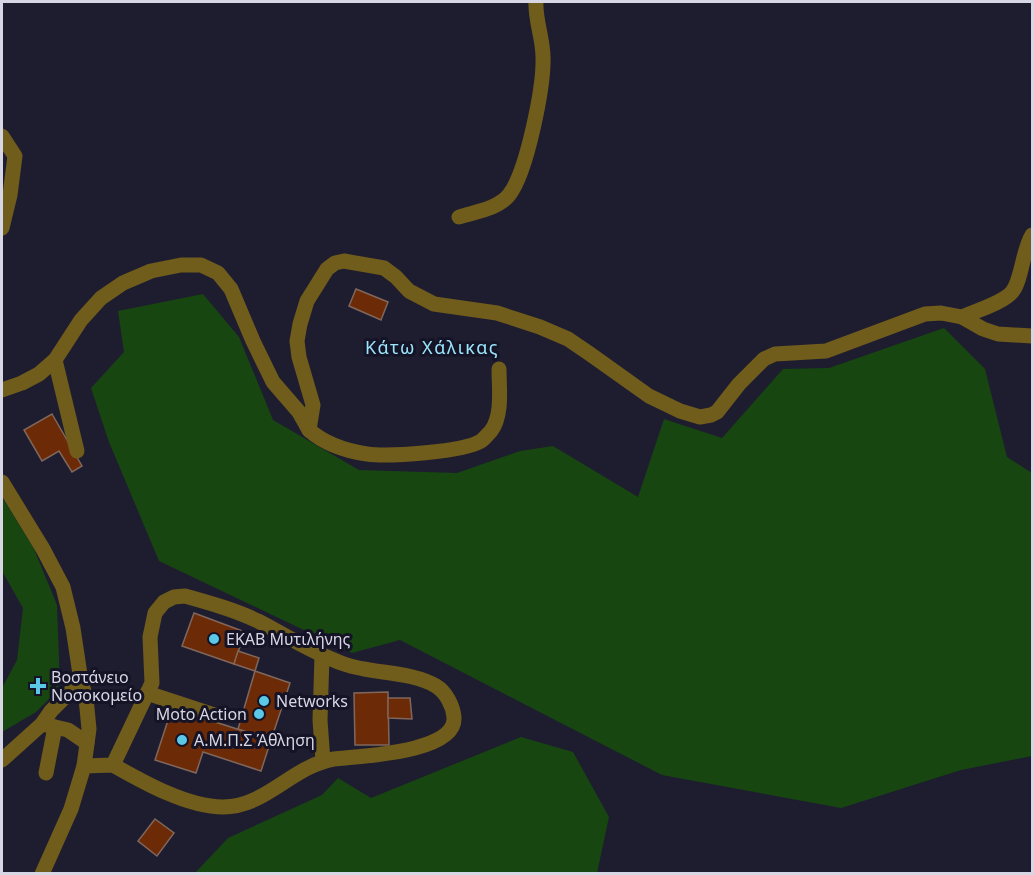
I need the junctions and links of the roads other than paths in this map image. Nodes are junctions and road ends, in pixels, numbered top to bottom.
1 (536, 2) edge
2 (2, 136) edge
3 (459, 218) dead end
4 (2, 228) edge
5 (1032, 236) edge
6 (962, 317) junction
7 (1032, 336) edge
8 (55, 360) junction
9 (499, 369) dead end
10 (2, 390) edge
11 (309, 430) junction
12 (77, 450) dead end
13 (2, 482) edge
14 (322, 656) junction
15 (81, 681) junction
16 (147, 693) junction
17 (217, 716) dead end
18 (48, 726) junction
19 (87, 743) junction
20 (2, 760) edge
21 (323, 761) junction
22 (113, 765) junction
23 (84, 766) junction
24 (46, 773) dead end
25 (42, 873) edge

1 - 3 street
2 - 4 street
5 - 6 street
6 - 7 street
6 - 11 street
8 - 10 street
8 - 11 street
8 - 12 street
9 - 11 street
13 - 15 street
14 - 16 street
14 - 21 street
14 - 21 street
15 - 18 street
15 - 19 street
16 - 17 street
16 - 22 street
18 - 19 street
18 - 20 street
18 - 24 street
19 - 23 street
21 - 22 street
22 - 23 street
23 - 25 street

